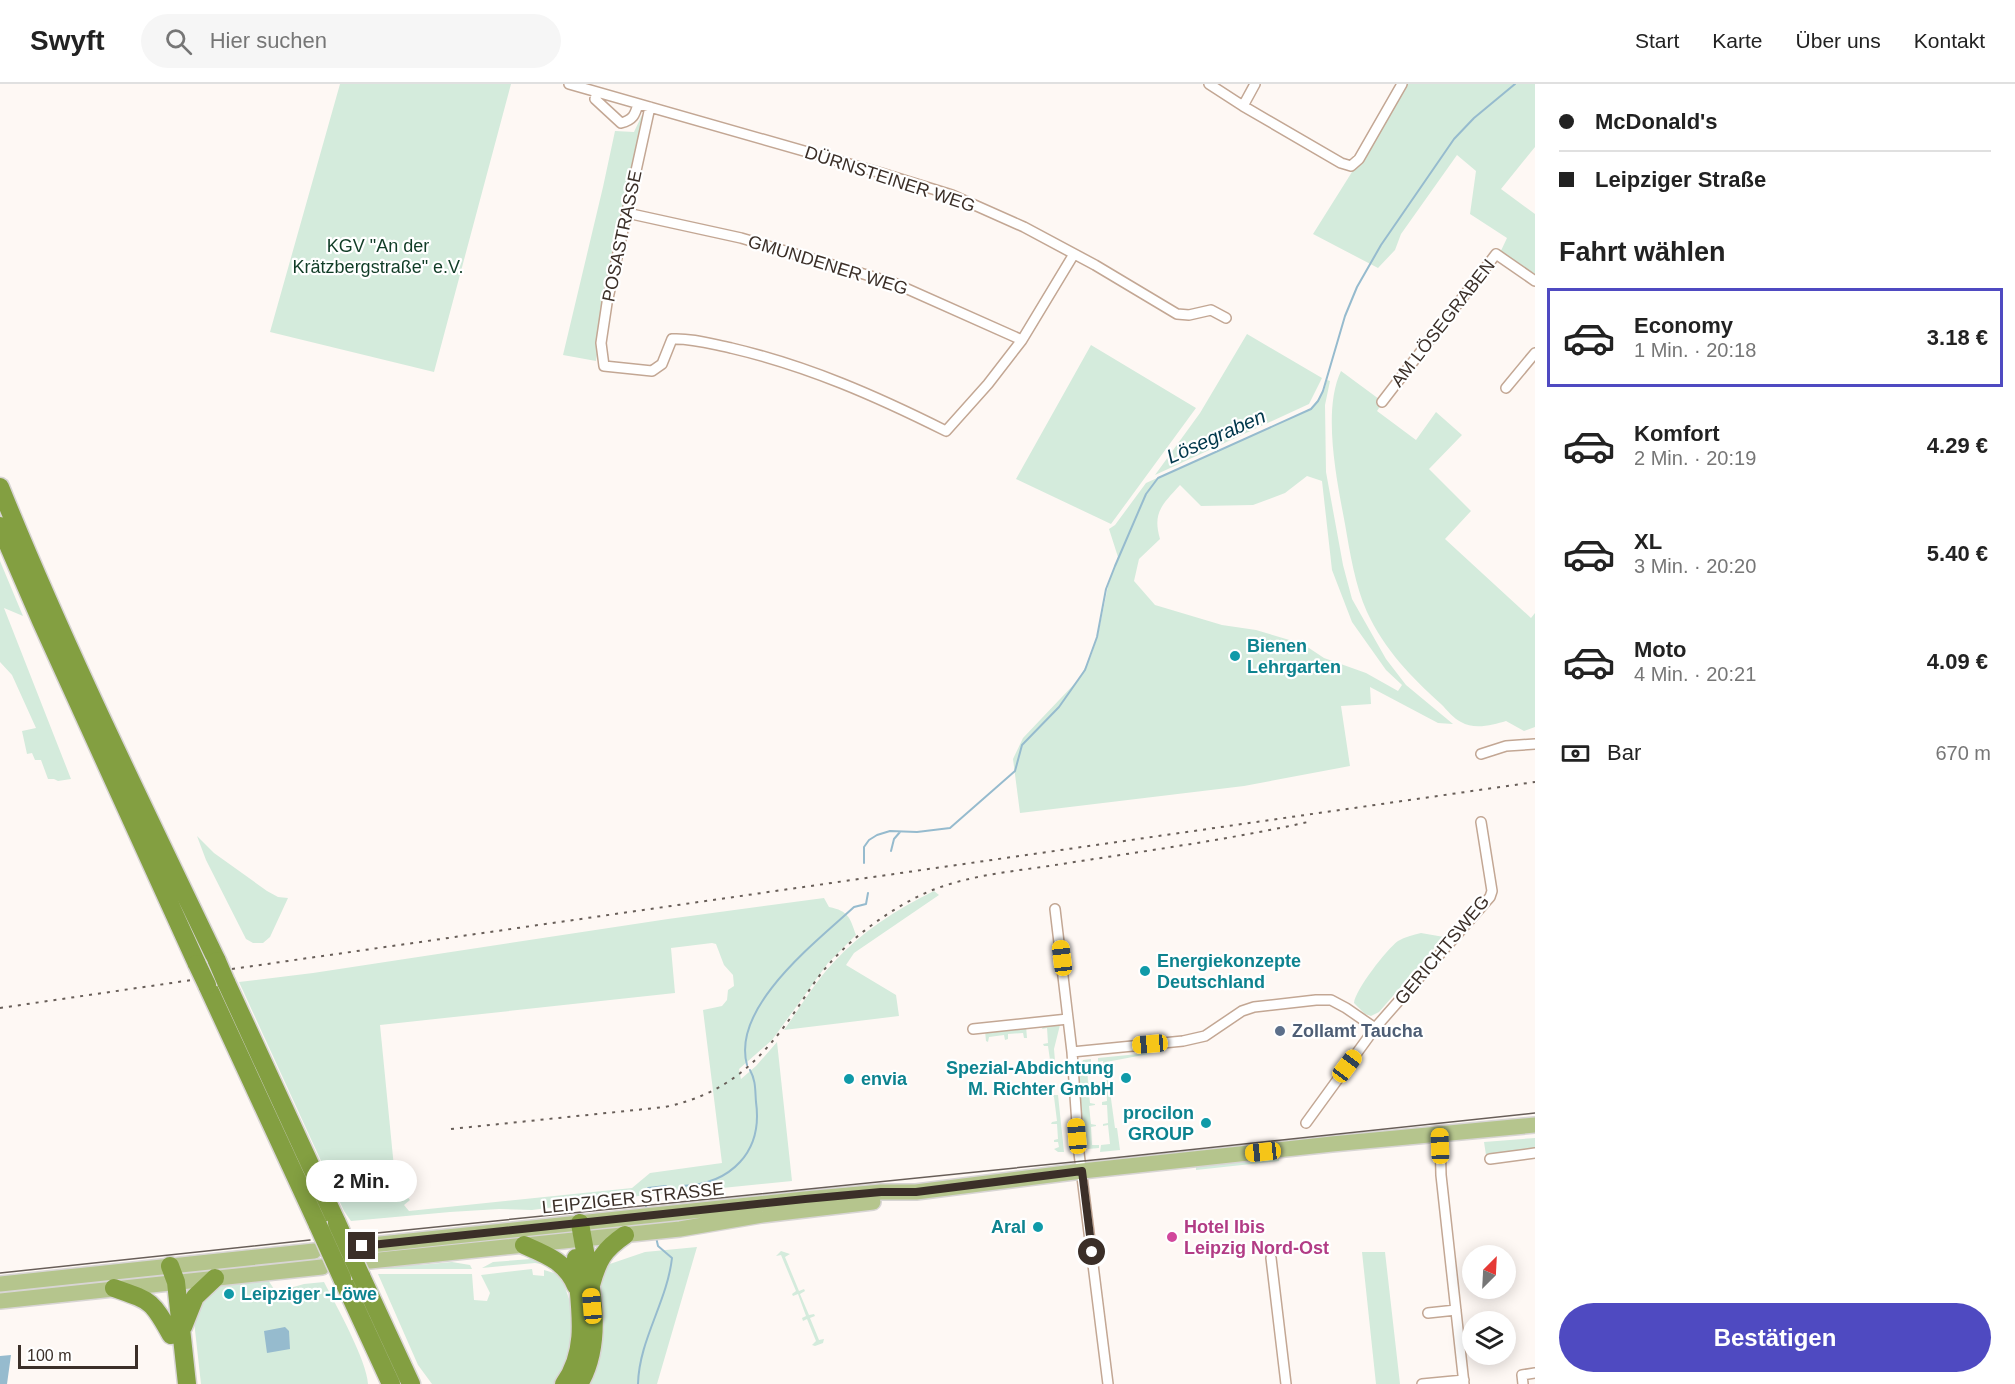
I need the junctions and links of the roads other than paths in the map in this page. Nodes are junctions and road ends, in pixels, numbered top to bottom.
1 (569, 84) edge
2 (1209, 84) edge
3 (1255, 84) edge
4 (1402, 84) edge
5 (597, 92) junction
6 (638, 104) junction
7 (1243, 106) junction
8 (650, 107) junction
9 (627, 213) junction
10 (1074, 254) junction
11 (1535, 281) edge
12 (1227, 318) dead end
13 (1022, 340) junction
14 (1535, 353) edge
15 (1506, 388) dead end
16 (1382, 402) dead end
17 (0, 487) edge
18 (0, 526) edge
19 (1535, 744) edge
20 (1480, 754) dead end
21 (1482, 822) dead end
22 (1055, 909) dead end
23 (1068, 1019) junction
24 (1375, 1028) junction
25 (973, 1029) dead end
26 (1072, 1052) junction
27 (1306, 1123) dead end
28 (1535, 1125) edge
29 (1440, 1134) junction
30 (1535, 1153) edge
31 (1490, 1159) dead end
32 (1082, 1171) junction
33 (908, 1193) junction
34 (578, 1231) junction
35 (634, 1234) junction
36 (524, 1245) junction
37 (362, 1246) dead end
38 (314, 1251) dead end
39 (1271, 1258) dead end
40 (322, 1267) dead end
41 (366, 1269) junction
42 (171, 1277) junction
43 (215, 1278) junction
44 (0, 1284) edge
45 (114, 1288) junction
46 (584, 1289) junction
47 (0, 1301) edge
48 (1456, 1310) junction
49 (1428, 1313) dead end
50 (176, 1334) junction
51 (380, 1360) junction
52 (401, 1362) junction
53 (1535, 1373) edge
54 (1522, 1379) edge
55 (1464, 1382) edge
56 (175, 1384) edge
57 (187, 1384) edge
58 (378, 1384) edge
59 (391, 1384) edge
60 (411, 1384) edge
61 (422, 1384) edge
62 (564, 1384) edge
63 (579, 1384) edge
64 (1108, 1384) edge
65 (1286, 1384) edge
66 (1422, 1384) edge

1 - 5 street, DÜRNSTEINER WEG
2 - 7 street
3 - 7 street
4 - 7 street
5 - 6 street, DÜRNSTEINER WEG
5 - 6 street
6 - 8 street, DÜRNSTEINER WEG
8 - 9 street, POSASTRASSE
8 - 10 street, DÜRNSTEINER WEG
9 - 13 street, GMUNDENER WEG
9 - 13 street, POSASTRASSE
10 - 12 street, DÜRNSTEINER WEG
10 - 13 street
11 - 16 street, AM LÖSEGRABEN
14 - 15 street
17 - 41 highway, bridge
18 - 51 highway, bridge
19 - 20 street
21 - 24 street, GERICHTSWEG
22 - 23 street
23 - 25 street
23 - 26 street
24 - 26 street
24 - 27 street, GERICHTSWEG
26 - 32 street
28 - 29 main road, LEIPZIGER STRASSE
29 - 32 main road, LEIPZIGER STRASSE
29 - 48 street
30 - 31 street
32 - 33 main road, LEIPZIGER STRASSE
32 - 64 street
33 - 34 main road, LEIPZIGER STRASSE
33 - 35 main road, LEIPZIGER STRASSE
34 - 35 main road, LEIPZIGER STRASSE
34 - 36 main road
34 - 37 main road, LEIPZIGER STRASSE
34 - 46 highway
35 - 46 highway
36 - 41 main road
36 - 46 highway
38 - 42 main road
39 - 65 street
40 - 43 main road
41 - 52 highway
42 - 43 main road
42 - 44 main road
42 - 45 main road
42 - 50 highway
43 - 50 highway
45 - 47 main road
45 - 50 highway
46 - 62 highway
46 - 63 highway
48 - 49 street
48 - 55 street
50 - 56 highway
50 - 57 highway
51 - 58 highway
51 - 59 highway
52 - 60 highway
52 - 61 highway
53 - 54 street
55 - 66 street

